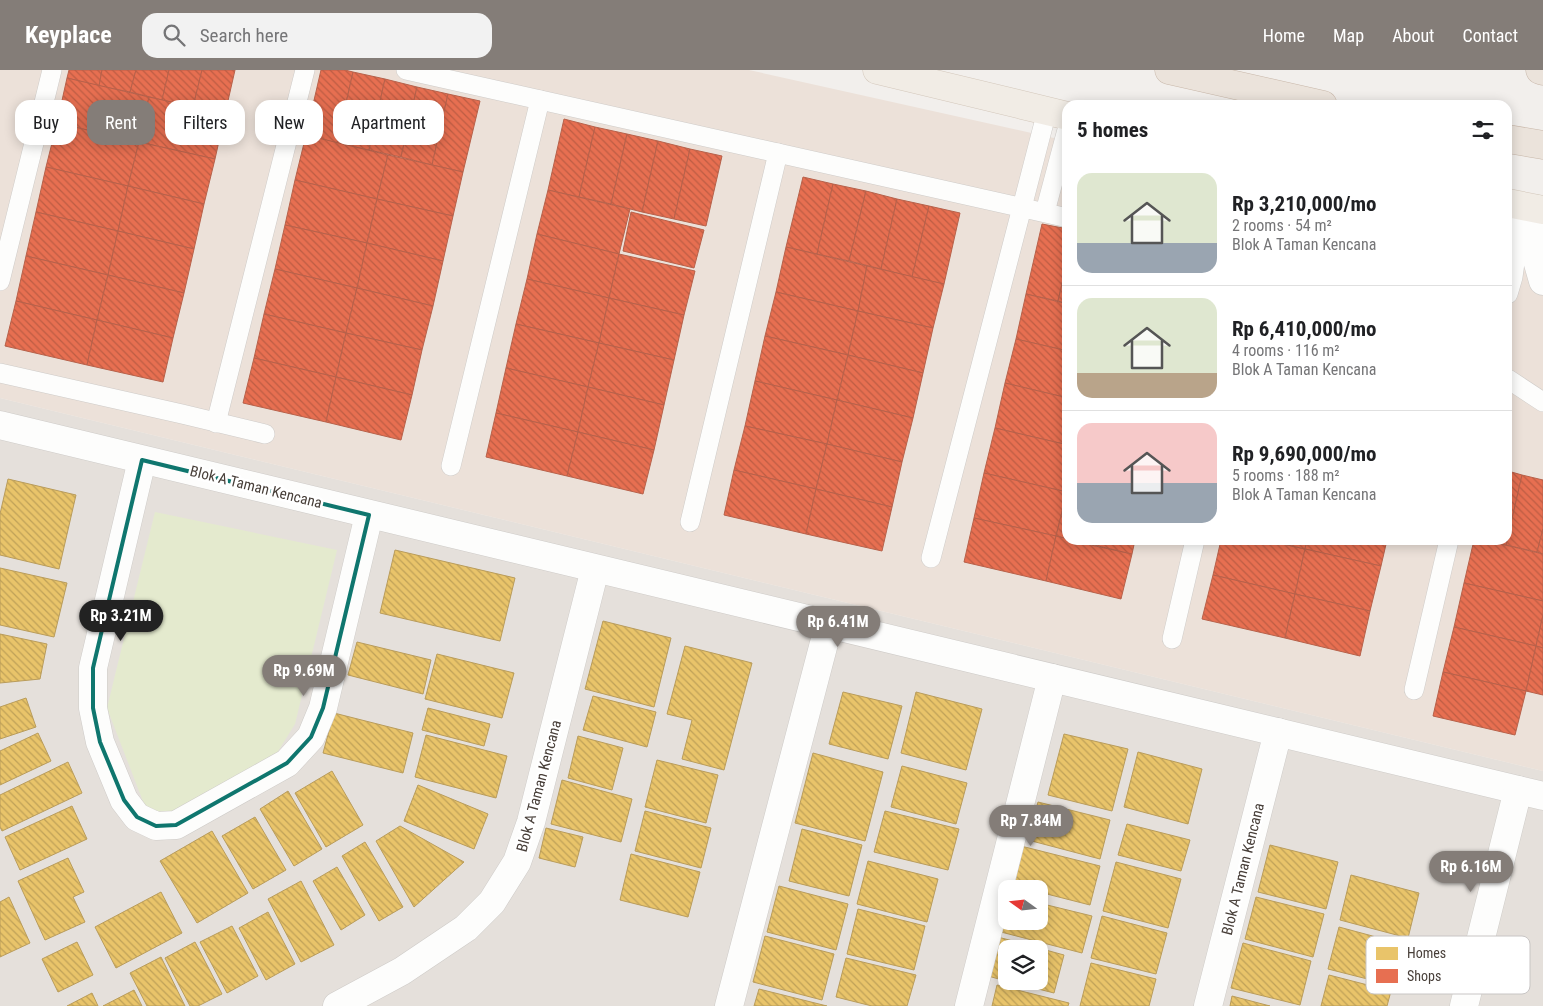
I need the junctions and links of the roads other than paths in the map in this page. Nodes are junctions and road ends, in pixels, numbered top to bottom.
1 (52, 70) edge
2 (306, 70) edge
3 (406, 70) edge
4 (876, 70) edge
5 (1169, 70) edge
6 (540, 100) junction
7 (1301, 100) edge
8 (1060, 118) edge
9 (1512, 140) edge
10 (1543, 145) edge
11 (778, 153) junction
12 (1528, 207) edge
13 (1021, 208) junction
14 (1044, 212) junction
15 (1062, 216) edge
16 (1512, 280) edge
17 (0, 281) edge
18 (1543, 281) edge
19 (0, 373) edge
20 (1512, 382) edge
21 (1543, 402) edge
22 (216, 423) junction
23 (0, 425) edge
24 (265, 434) dead end
25 (142, 460) junction
26 (451, 466) dead end
27 (369, 515) junction
28 (690, 522) dead end
29 (1194, 545) edge
30 (1448, 545) edge
31 (930, 558) dead end
32 (595, 569) junction
33 (829, 624) junction
34 (1172, 639) dead end
35 (1052, 678) junction
36 (1414, 690) dead end
37 (1278, 732) junction
38 (1531, 792) edge
39 (1486, 936) edge
40 (1468, 994) edge
41 (337, 1006) edge
42 (730, 1006) edge
43 (969, 1006) edge
44 (1208, 1006) edge
45 (1464, 1006) edge

1 - 17 lane
2 - 22 lane
3 - 6 lane
4 - 8 main road
5 - 7 highway
6 - 11 lane
6 - 26 lane
8 - 13 lane
8 - 14 lane
9 - 10 highway
11 - 13 lane
11 - 28 lane
12 - 16 lane
12 - 18 street
13 - 14 lane
13 - 31 lane
14 - 15 lane
19 - 22 lane
20 - 21 lane
22 - 24 lane
23 - 25 street, Blok A Taman Kencana
25 - 27 street, Blok A Taman Kencana
25 - 27 street
27 - 32 street, Blok A Taman Kencana
29 - 34 lane
30 - 36 lane
32 - 33 street, Blok A Taman Kencana
32 - 41 street, Blok A Taman Kencana
33 - 35 street, Blok A Taman Kencana
33 - 42 street
35 - 37 street, Blok A Taman Kencana
35 - 43 street
37 - 38 street, Blok A Taman Kencana
37 - 44 street, Blok A Taman Kencana
38 - 39 street, Blok A Taman Kencana
40 - 45 street, Blok A Taman Kencana

